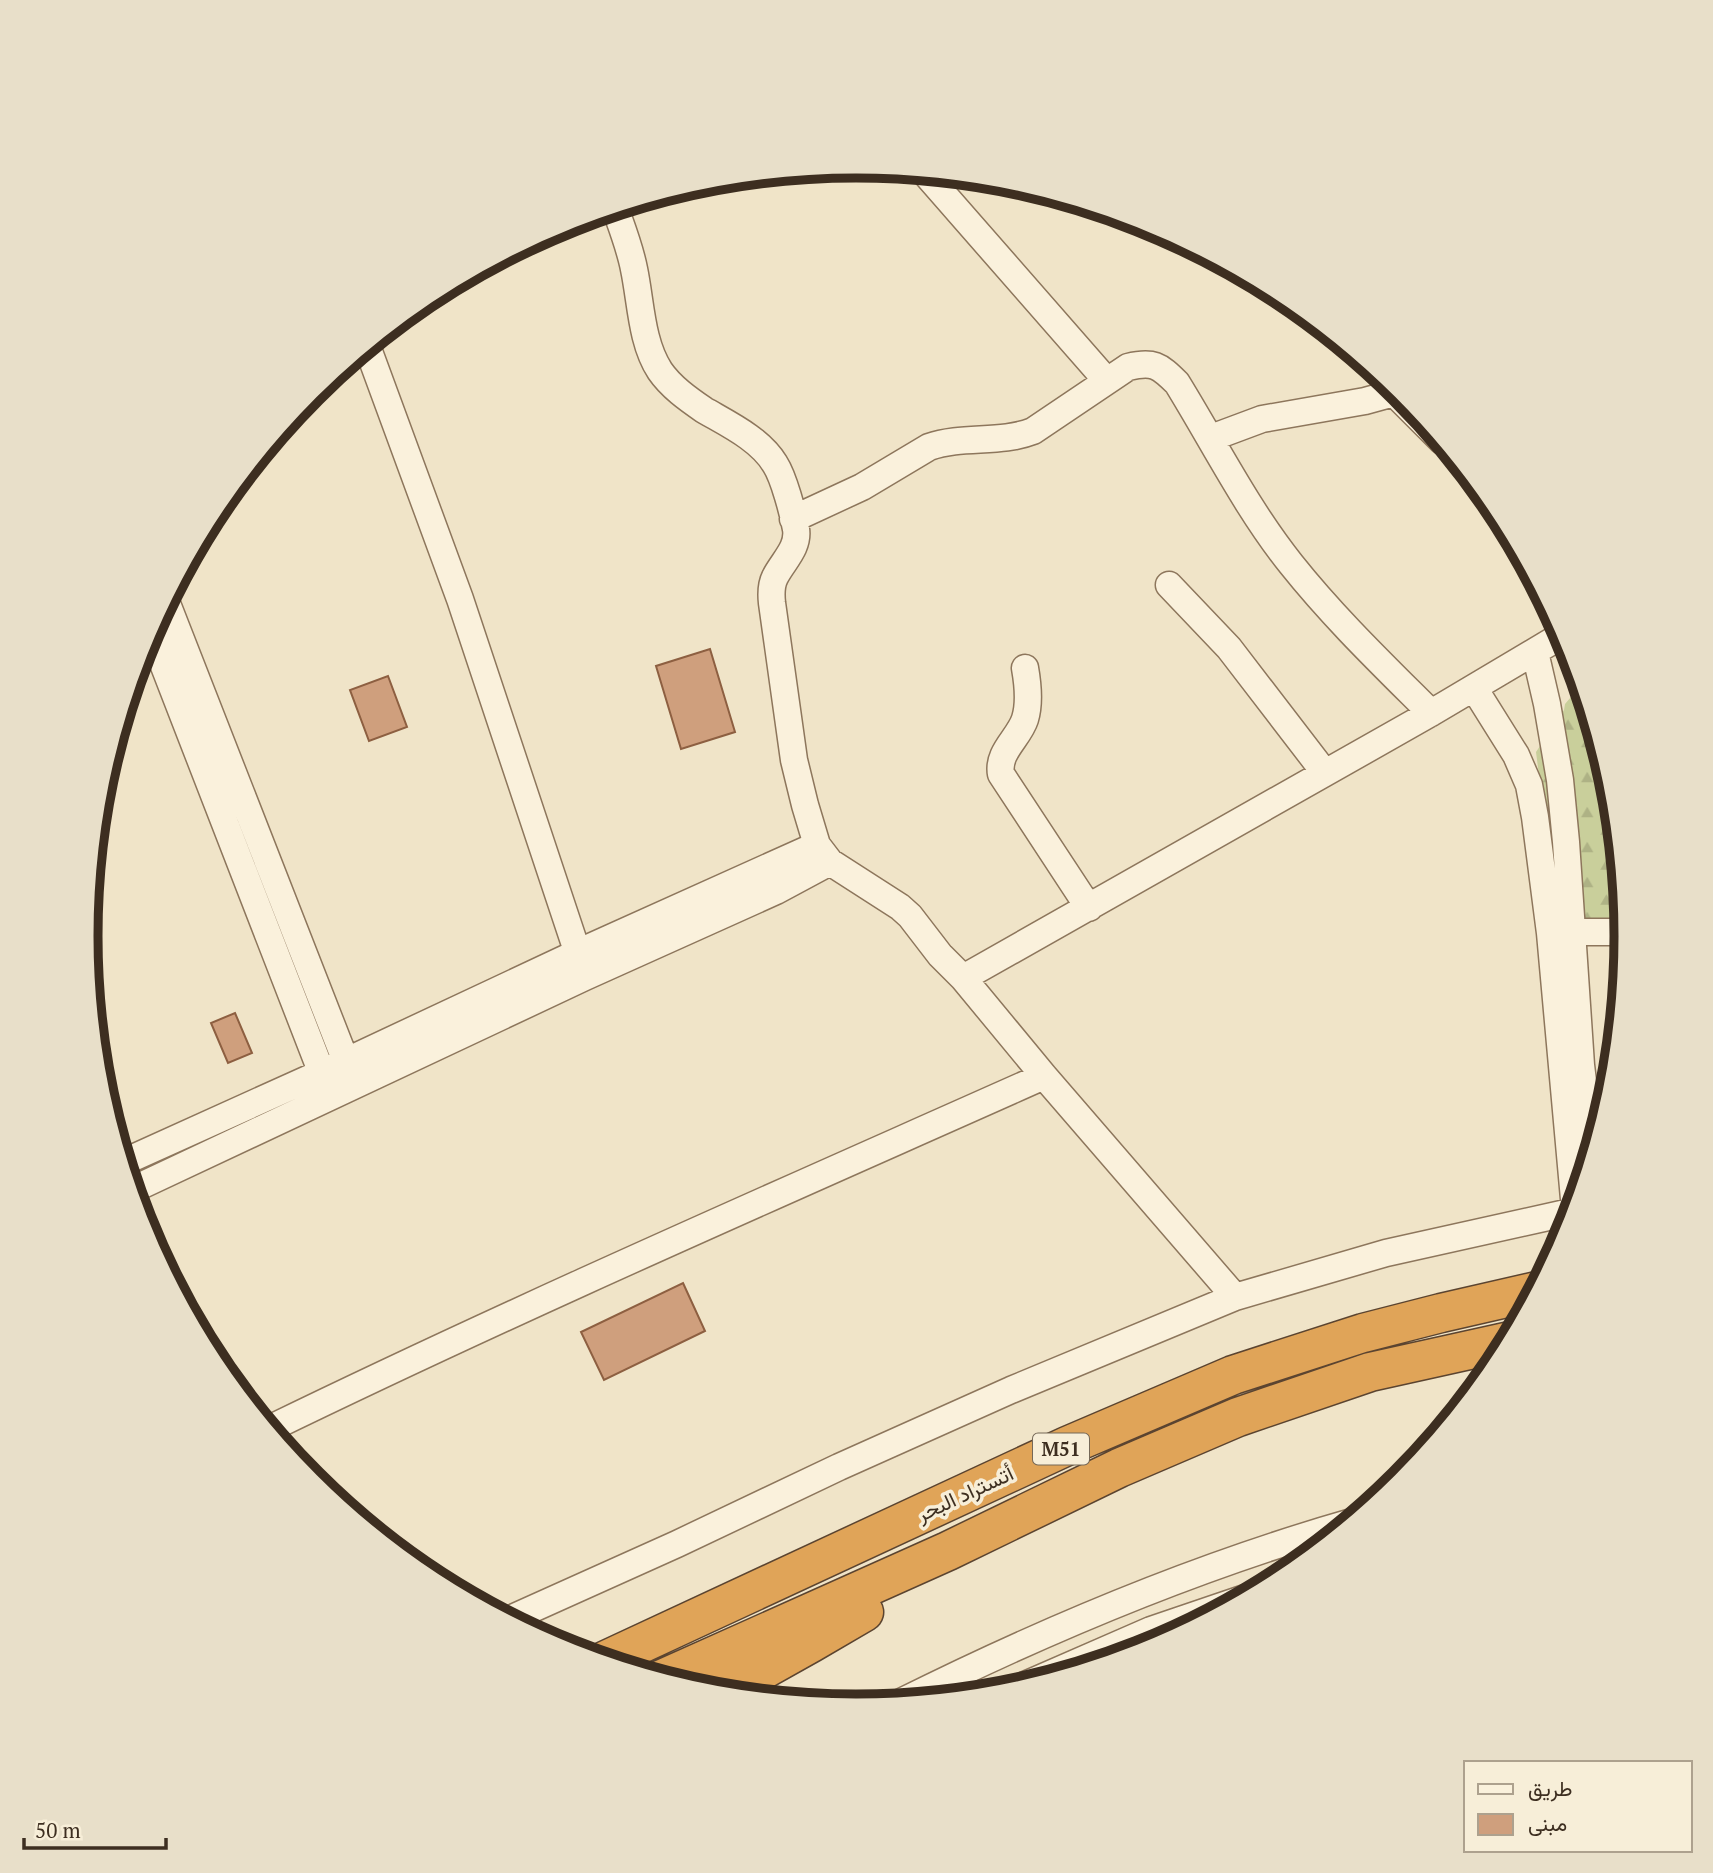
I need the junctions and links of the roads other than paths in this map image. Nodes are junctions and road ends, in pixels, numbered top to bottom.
1 (933, 182) edge
2 (618, 216) edge
3 (370, 355) edge
4 (1107, 381) junction
5 (1387, 394) edge
6 (1211, 438) junction
7 (793, 519) junction
8 (1169, 585) dead end
9 (171, 613) edge
10 (1554, 640) edge
11 (156, 646) edge
12 (1535, 652) junction
13 (1026, 668) dead end
14 (1474, 688) junction
15 (1431, 713) junction
16 (1325, 773) junction
17 (824, 853) junction
18 (1089, 908) junction
19 (1561, 932) junction
20 (1615, 932) edge
21 (581, 965) junction
22 (963, 978) junction
23 (351, 1073) junction
24 (1044, 1076) junction
25 (326, 1085) junction
26 (1589, 1132) edge
27 (132, 1160) edge
28 (1574, 1183) edge
29 (140, 1186) edge
30 (1562, 1213) edge
31 (1525, 1294) edge
32 (1235, 1297) junction
33 (1496, 1344) edge
34 (277, 1425) edge
35 (1330, 1528) edge
36 (948, 1551) junction
37 (1197, 1615) edge
38 (519, 1616) edge
39 (615, 1656) edge
40 (1080, 1661) edge
41 (677, 1673) edge
42 (736, 1685) edge
43 (921, 1692) edge

1 - 4 street
2 - 7 street
3 - 21 street
4 - 6 street
4 - 7 street
5 - 6 street
6 - 15 street
7 - 17 street
8 - 16 street
9 - 23 street
10 - 12 street
11 - 25 street
12 - 14 street
12 - 19 street
13 - 18 street
14 - 15 street
14 - 19 street
15 - 16 street
16 - 18 street
17 - 21 street
17 - 22 street
18 - 22 street
19 - 20 street
19 - 26 street
19 - 28 street
21 - 23 street
22 - 24 street
23 - 25 street
24 - 32 street
24 - 34 street
25 - 27 street
25 - 29 street
30 - 32 street
31 - 39 highway, أتستراد البحر / M51
32 - 38 street
33 - 36 highway, أتستراد البحر / M51
35 - 43 street
36 - 41 highway, أتستراد البحر / M51
36 - 42 highway
37 - 40 street

